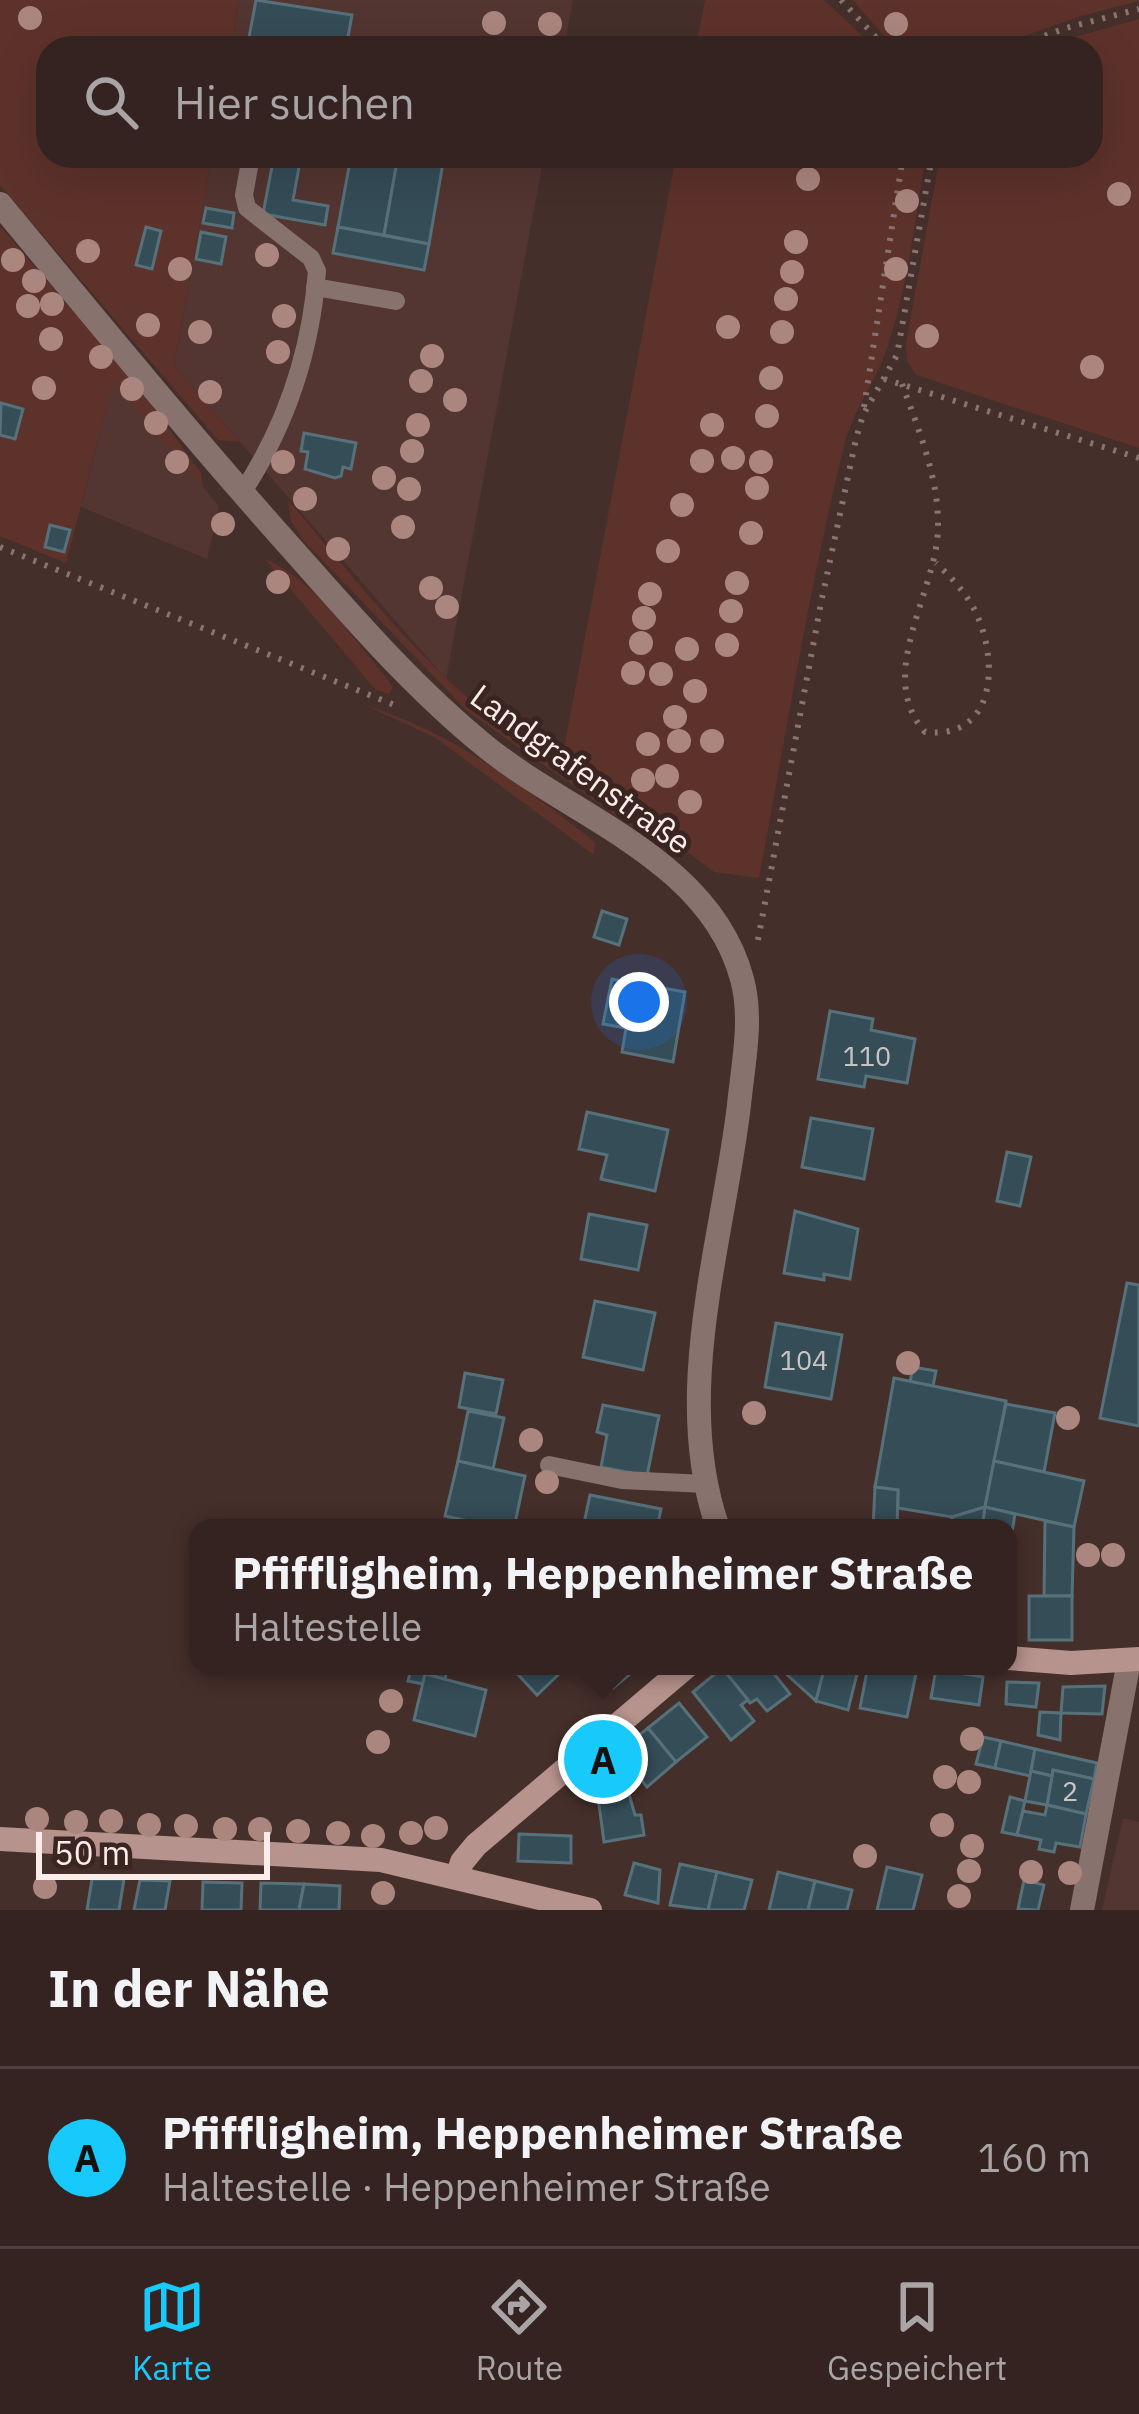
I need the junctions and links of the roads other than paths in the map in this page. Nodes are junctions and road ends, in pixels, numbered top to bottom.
1 (248, 168) edge
2 (0, 204) edge
3 (316, 287) junction
4 (397, 302) dead end
5 (242, 494) junction
6 (549, 1465) dead end
7 (705, 1484) junction
8 (715, 1519) edge
9 (1017, 1659) edge
10 (1134, 1660) edge
11 (676, 1675) edge
12 (0, 1839) edge
13 (457, 1877) junction
14 (590, 1910) edge
15 (1082, 1910) edge

1 - 3 lane
2 - 5 street, Landgrafenstraße
3 - 4 lane
3 - 5 lane
5 - 7 street, Landgrafenstraße
6 - 7 lane
7 - 8 street, Landgrafenstraße
9 - 10 street
10 - 15 street
11 - 13 street
12 - 13 street
13 - 14 street

